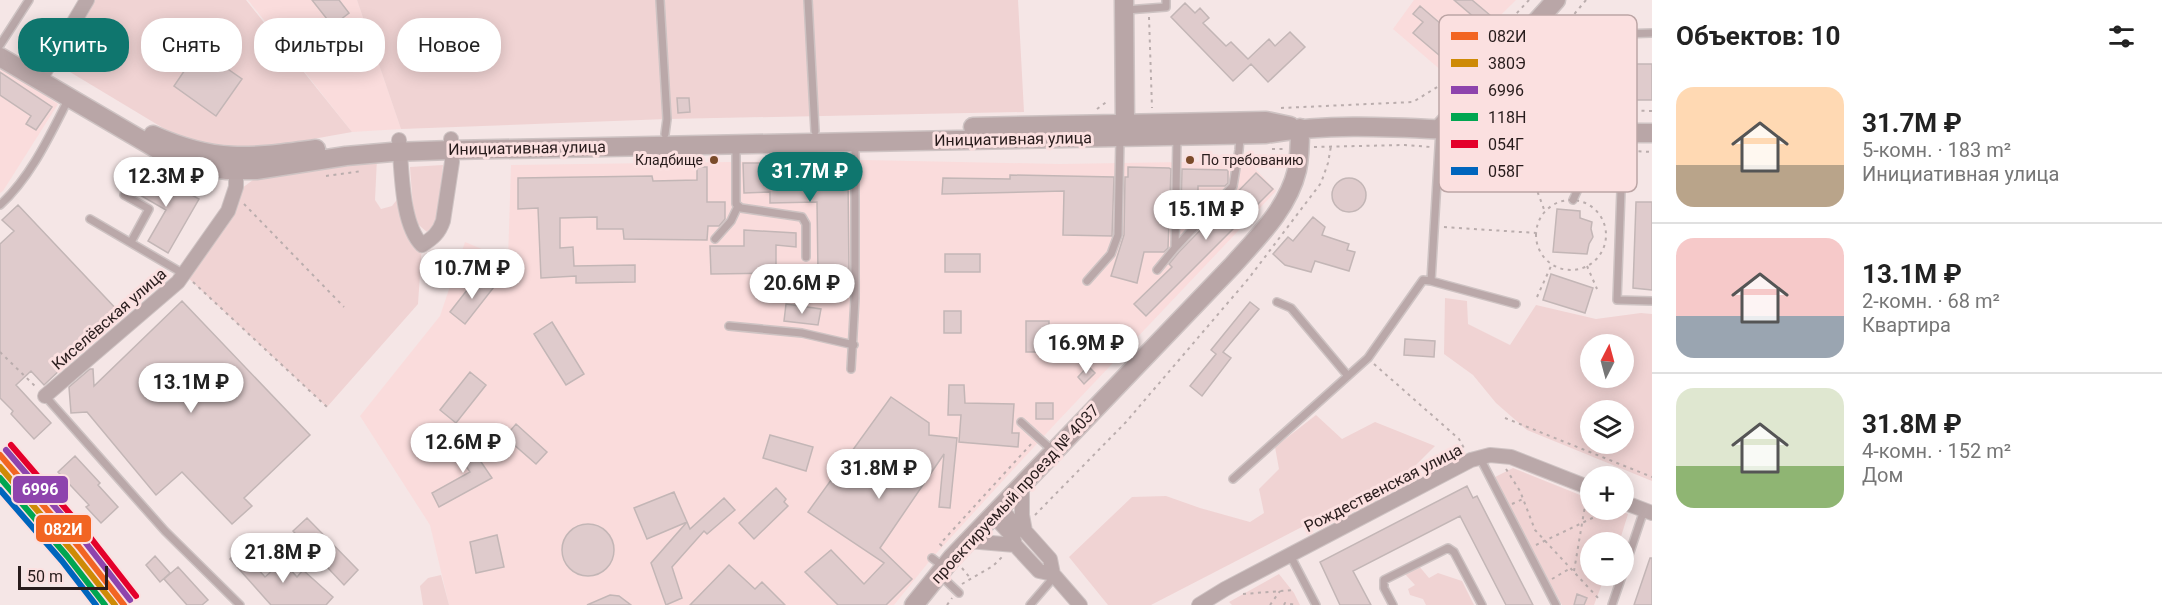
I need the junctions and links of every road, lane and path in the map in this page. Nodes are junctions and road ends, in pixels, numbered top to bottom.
1 (28, 0) edge
2 (87, 0) edge
3 (660, 0) edge
4 (808, 0) edge
5 (1166, 0) edge
6 (1529, 0) edge
7 (1556, 0) edge
8 (1586, 0) edge
9 (1124, 5) edge
10 (1149, 10) junction
11 (1515, 15) edge
12 (1542, 15) edge
13 (1573, 15) edge
14 (1637, 33) edge
15 (1652, 33) edge
16 (0, 46) edge
17 (0, 57) edge
18 (44, 73) junction
19 (1439, 86) edge
20 (69, 98) junction
21 (1276, 108) dead end
22 (1152, 110) dead end
23 (1637, 111) edge
24 (1652, 111) edge
25 (1120, 118) junction
26 (1300, 128) junction
27 (1439, 128) edge
28 (815, 131) junction
29 (1637, 133) edge
30 (1652, 133) edge
31 (665, 134) junction
32 (1240, 135) junction
33 (1177, 136) junction
34 (855, 142) junction
35 (451, 144) junction
36 (736, 144) junction
37 (400, 146) junction
38 (1439, 148) joint
39 (1637, 152) edge
40 (1652, 152) edge
41 (237, 170) junction
42 (1538, 192) edge
43 (1577, 192) edge
44 (1621, 192) edge
45 (234, 194) junction
46 (124, 195) dead end
47 (1573, 200) junction
48 (0, 205) edge
49 (738, 206) junction
50 (1545, 212) junction
51 (90, 219) dead end
52 (1435, 226) junction
53 (1536, 233) junction
54 (715, 239) dead end
55 (131, 242) junction
56 (1175, 248) junction
57 (806, 257) dead end
58 (1552, 264) junction
59 (1587, 266) junction
60 (1157, 270) dead end
61 (184, 274) junction
62 (1087, 281) dead end
63 (1431, 281) junction
64 (1597, 289) dead end
65 (1537, 297) dead end
66 (1277, 302) dead end
67 (1652, 302) edge
68 (1516, 304) dead end
69 (345, 307) dead end
70 (729, 326) dead end
71 (854, 345) junction
72 (0, 352) edge
73 (1368, 358) junction
74 (851, 369) dead end
75 (1348, 376) junction
76 (45, 396) junction
77 (327, 407) dead end
78 (1505, 418) dead end
79 (1021, 422) dead end
80 (1038, 437) junction
81 (1054, 452) junction
82 (1475, 459) junction
83 (1506, 468) dead end
84 (1652, 477) edge
85 (1233, 479) dead end
86 (1023, 484) junction
87 (1580, 488) edge
88 (1523, 499) junction
89 (1509, 506) dead end
90 (1634, 506) edge
91 (996, 512) junction
92 (1648, 512) edge
93 (1583, 520) edge
94 (1588, 520) edge
95 (1582, 523) junction
96 (1026, 527) junction
97 (1545, 540) junction
98 (968, 541) junction
99 (940, 544) dead end
100 (1531, 547) dead end
101 (1634, 547) edge
102 (1012, 548) junction
103 (1290, 555) junction
104 (938, 566) junction
105 (1571, 568) junction
106 (1574, 572) junction
107 (1054, 575) junction
108 (1550, 581) dead end
109 (1619, 586) edge
110 (1294, 590) dead end
111 (1280, 591) junction
112 (958, 592) junction
113 (1234, 594) dead end
114 (1599, 599) dead end
115 (1206, 603) edge
116 (240, 605) edge
117 (914, 605) edge
118 (947, 605) edge
119 (1030, 605) edge
120 (1080, 605) edge
121 (1270, 605) edge
122 (1284, 605) edge
123 (1296, 605) edge
124 (1316, 605) edge
125 (1393, 605) edge
126 (1482, 605) edge
127 (1556, 605) edge
128 (1612, 605) edge

1 - 16 lane
2 - 18 street
3 - 31 lane
4 - 28 lane
5 - 10 lane
6 - 11 path
7 - 12 main road
8 - 13 path
9 - 10 lane
9 - 25 main road
10 - 22 path
14 - 15 lane
16 - 18 main road, Инициативная улица
17 - 20 main road, Инициативная улица
18 - 37 main road, Инициативная улица
19 - 21 path
20 - 41 main road, Инициативная улица
20 - 48 lane
23 - 24 path
25 - 25 path
25 - 26 main road, Инициативная улица
25 - 28 main road, Инициативная улица
25 - 33 main road, Инициативная улица
25 - 34 main road, Инициативная улица
25 - 62 lane
26 - 27 main road, Инициативная улица
26 - 32 main road, Инициативная улица
26 - 81 main road, проектируемый проезд № 4037
28 - 31 main road, Инициативная улица
29 - 30 main road, Инициативная улица
31 - 35 main road, Инициативная улица
32 - 33 main road, Инициативная улица
32 - 56 lane
33 - 56 lane
34 - 36 main road, Инициативная улица
34 - 71 lane
35 - 36 main road, Инициативная улица
35 - 37 main road, Инициативная улица
35 - 37 street
36 - 49 lane
37 - 41 main road, Инициативная улица
38 - 52 lane
38 - 96 path
39 - 40 path
41 - 45 street, Киселёвская улица
42 - 50 path
43 - 47 lane
44 - 67 lane
45 - 61 street, Киселёвская улица
45 - 69 path
46 - 55 lane
47 - 50 path
47 - 59 path
49 - 54 lane
49 - 57 lane
50 - 53 path
51 - 55 lane
52 - 53 path
52 - 63 lane
53 - 58 path
55 - 61 lane
56 - 60 lane
58 - 59 path
58 - 65 path
59 - 64 path
61 - 76 street, Киселёвская улица
61 - 77 path
63 - 68 lane
63 - 73 lane
66 - 75 lane
70 - 71 lane
71 - 74 lane
72 - 76 path
73 - 75 lane
73 - 82 path
75 - 85 lane
76 - 116 lane
78 - 84 path
79 - 80 lane
80 - 81 lane
80 - 99 path
81 - 86 main road, проектируемый проезд № 4037
82 - 87 street, Рождественская улица
82 - 103 street, Рождественская улица
82 - 127 lane
83 - 88 path
86 - 91 main road, проектируемый проезд № 4037
86 - 96 street
88 - 89 path
88 - 97 path
90 - 92 street
91 - 96 street
91 - 98 main road, проектируемый проезд № 4037
91 - 102 street
92 - 101 lane
93 - 95 path
94 - 95 path
95 - 97 path
95 - 106 path
96 - 107 street
97 - 100 path
97 - 105 path
98 - 102 street
98 - 104 main road, проектируемый проезд № 4037
102 - 107 street
102 - 112 path
103 - 115 street, Рождественская улица
103 - 124 lane
104 - 112 lane
104 - 117 main road, проектируемый проезд № 4037
105 - 106 path
105 - 108 path
106 - 114 path
107 - 119 lane
107 - 120 street
109 - 128 lane
110 - 111 path
111 - 113 path
111 - 121 path
112 - 118 path
122 - 123 path
125 - 126 lane

